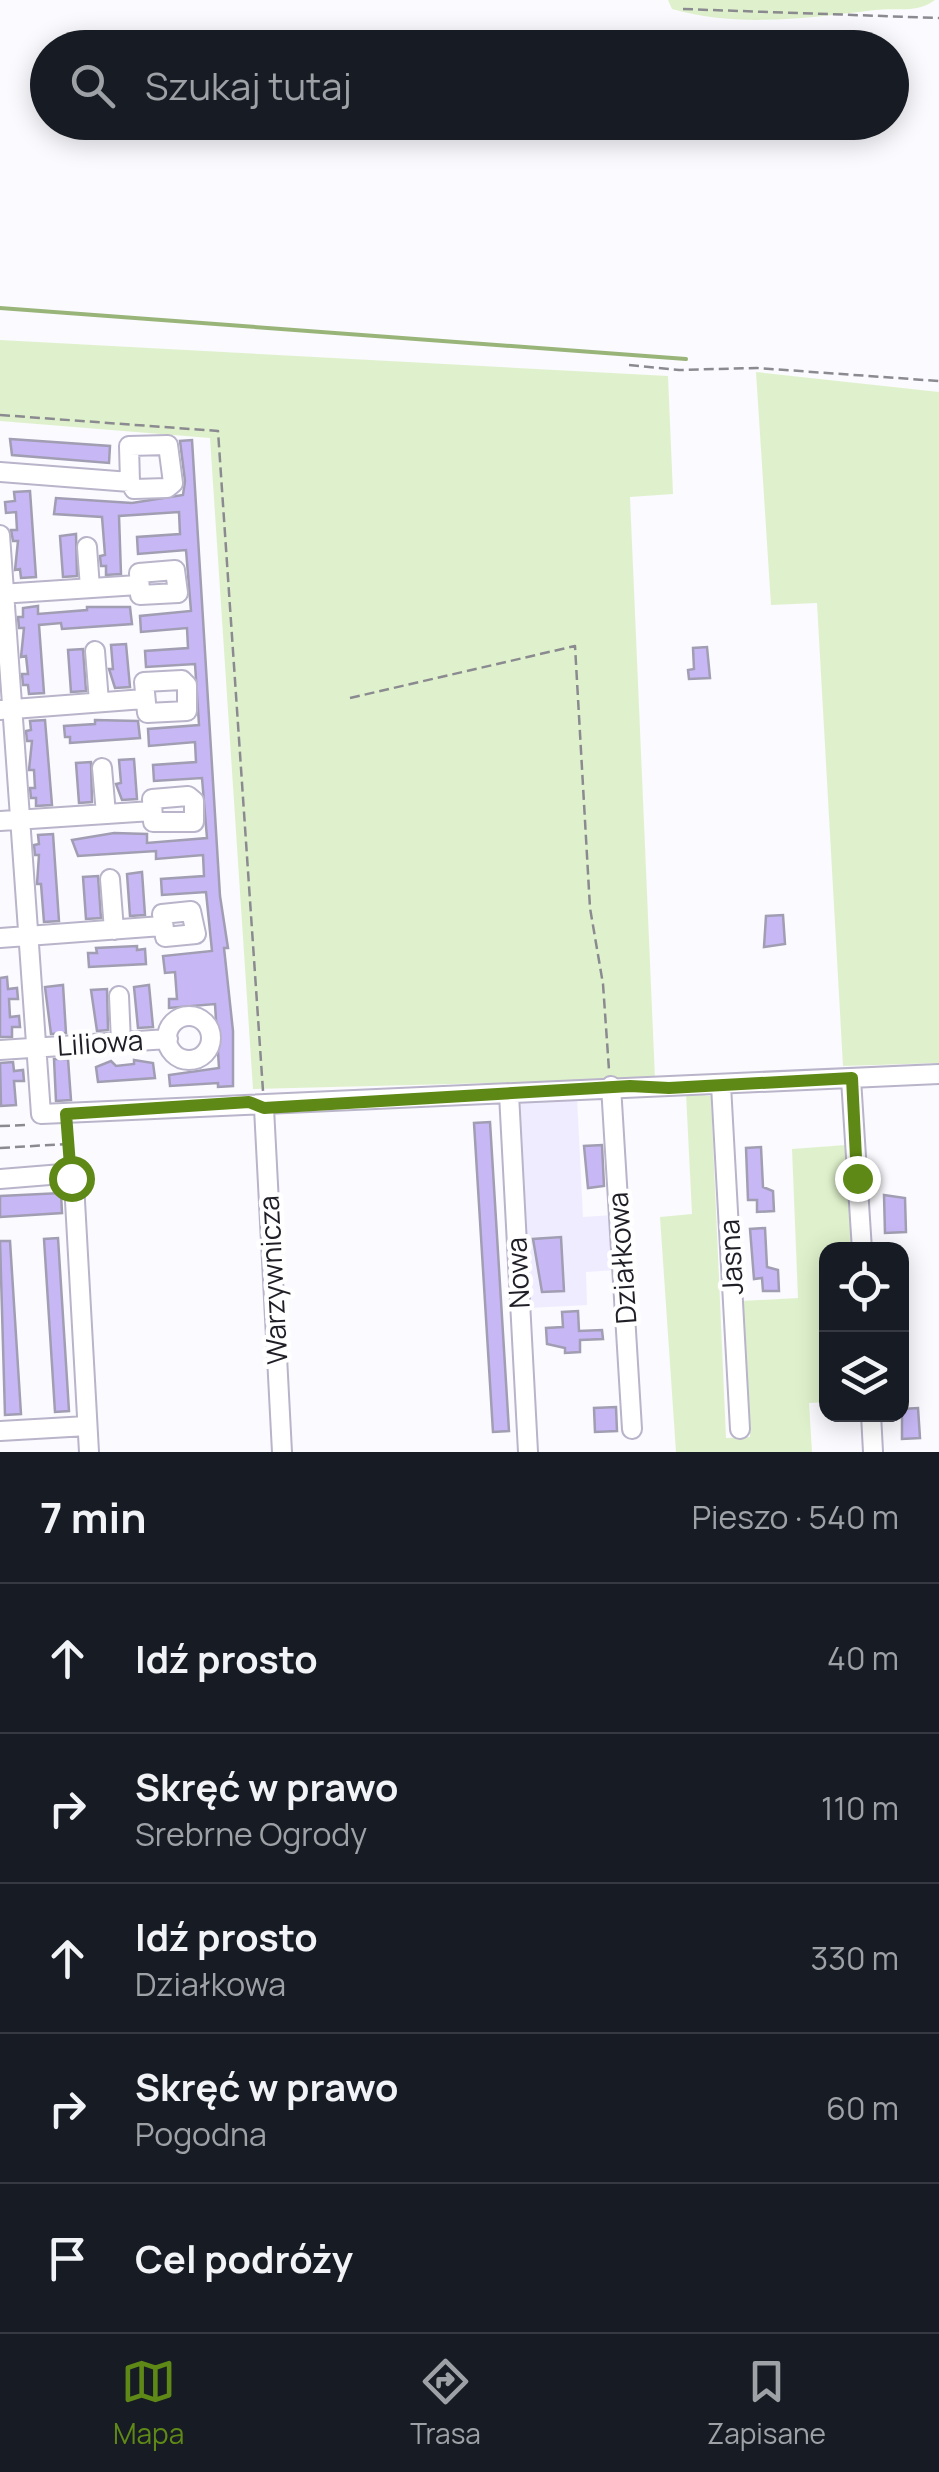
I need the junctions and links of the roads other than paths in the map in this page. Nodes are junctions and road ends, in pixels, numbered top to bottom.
1 (0, 472) edge
2 (130, 482) dead end
3 (0, 535) edge
4 (88, 547) dead end
5 (138, 585) dead end
6 (90, 588) junction
7 (2, 594) edge
8 (95, 652) dead end
9 (144, 699) dead end
10 (98, 702) junction
11 (5, 709) edge
12 (102, 768) dead end
13 (152, 811) dead end
14 (106, 814) junction
15 (9, 821) edge
16 (110, 879) dead end
17 (162, 926) dead end
18 (114, 930) junction
19 (25, 936) junction
20 (0, 938) edge
21 (119, 996) dead end
22 (168, 1039) dead end
23 (122, 1042) junction
24 (33, 1048) junction
25 (0, 1050) edge
26 (939, 1074) edge
27 (852, 1078) junction
28 (611, 1086) junction
29 (722, 1086) junction
30 (509, 1094) junction
31 (264, 1108) junction
32 (0, 1178) edge
33 (862, 1242) edge
34 (871, 1422) edge
35 (87, 1426) junction
36 (632, 1429) dead end
37 (740, 1429) dead end
38 (0, 1431) edge
39 (89, 1452) edge
40 (282, 1452) edge
41 (528, 1452) edge
42 (872, 1452) edge

1 - 2 street
3 - 7 street
4 - 6 street
5 - 6 street
6 - 7 street
7 - 11 street
8 - 10 street
9 - 10 street
10 - 11 street
11 - 15 street
12 - 14 street
13 - 14 street
14 - 15 street
15 - 19 street
16 - 18 street
17 - 18 street
18 - 19 street
19 - 20 street
19 - 24 street
21 - 23 street
22 - 23 street, Liliowa
23 - 24 street, Liliowa
24 - 25 street, Liliowa
24 - 31 street
26 - 27 street
27 - 29 street
27 - 33 street
28 - 29 street
28 - 30 street
28 - 36 street, Działkowa
29 - 37 street, Jasna
30 - 31 street
30 - 41 street, Nowa
31 - 40 street, Warzywnicza
32 - 35 street
34 - 42 street
35 - 38 street
35 - 39 street

